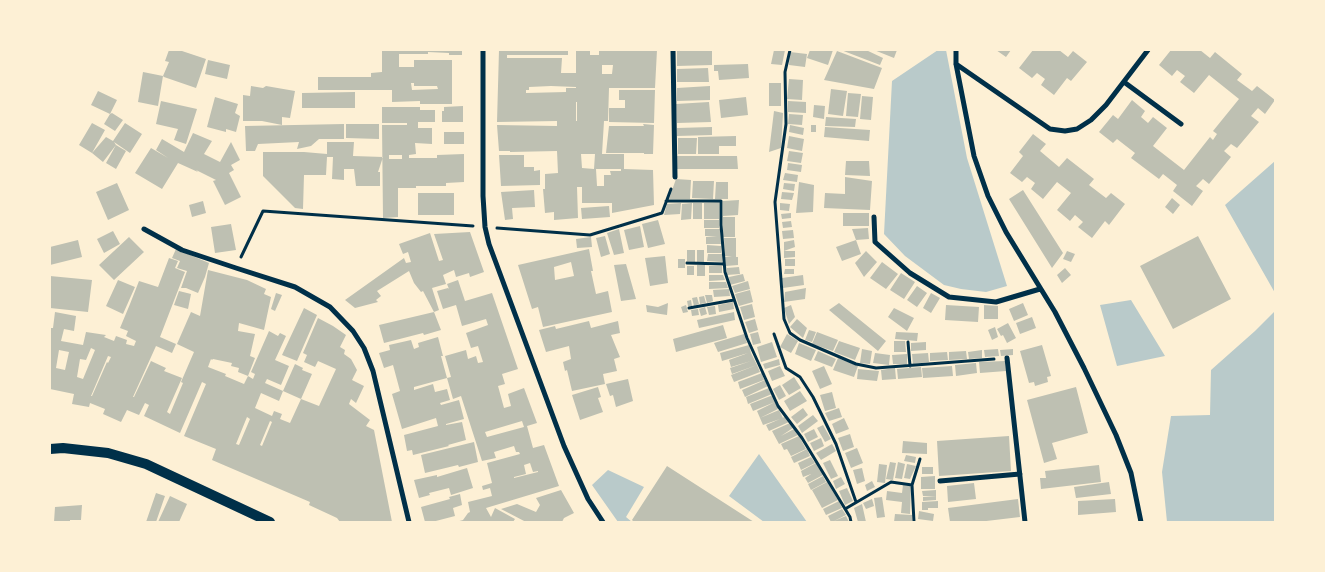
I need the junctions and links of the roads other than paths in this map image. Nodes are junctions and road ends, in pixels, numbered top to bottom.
1 (483, 50) edge
2 (673, 50) edge
3 (956, 50) edge
4 (1148, 50) edge
5 (956, 64) junction
6 (1124, 82) junction
7 (1181, 124) dead end
8 (675, 177) dead end
9 (874, 217) dead end
10 (144, 229) dead end
11 (1040, 289) junction
12 (1007, 358) road end
13 (50, 449) edge
14 (1020, 474) junction
15 (940, 481) dead end
16 (270, 522) edge
17 (409, 522) edge
18 (603, 522) edge
19 (1026, 522) edge
20 (1141, 522) edge

1 - 18 street
2 - 8 street
3 - 5 street
4 - 6 street
5 - 6 street
5 - 11 street
6 - 7 street
9 - 11 street
10 - 17 street
11 - 20 street
12 - 14 street
13 - 16 main road
14 - 15 street
14 - 19 street

